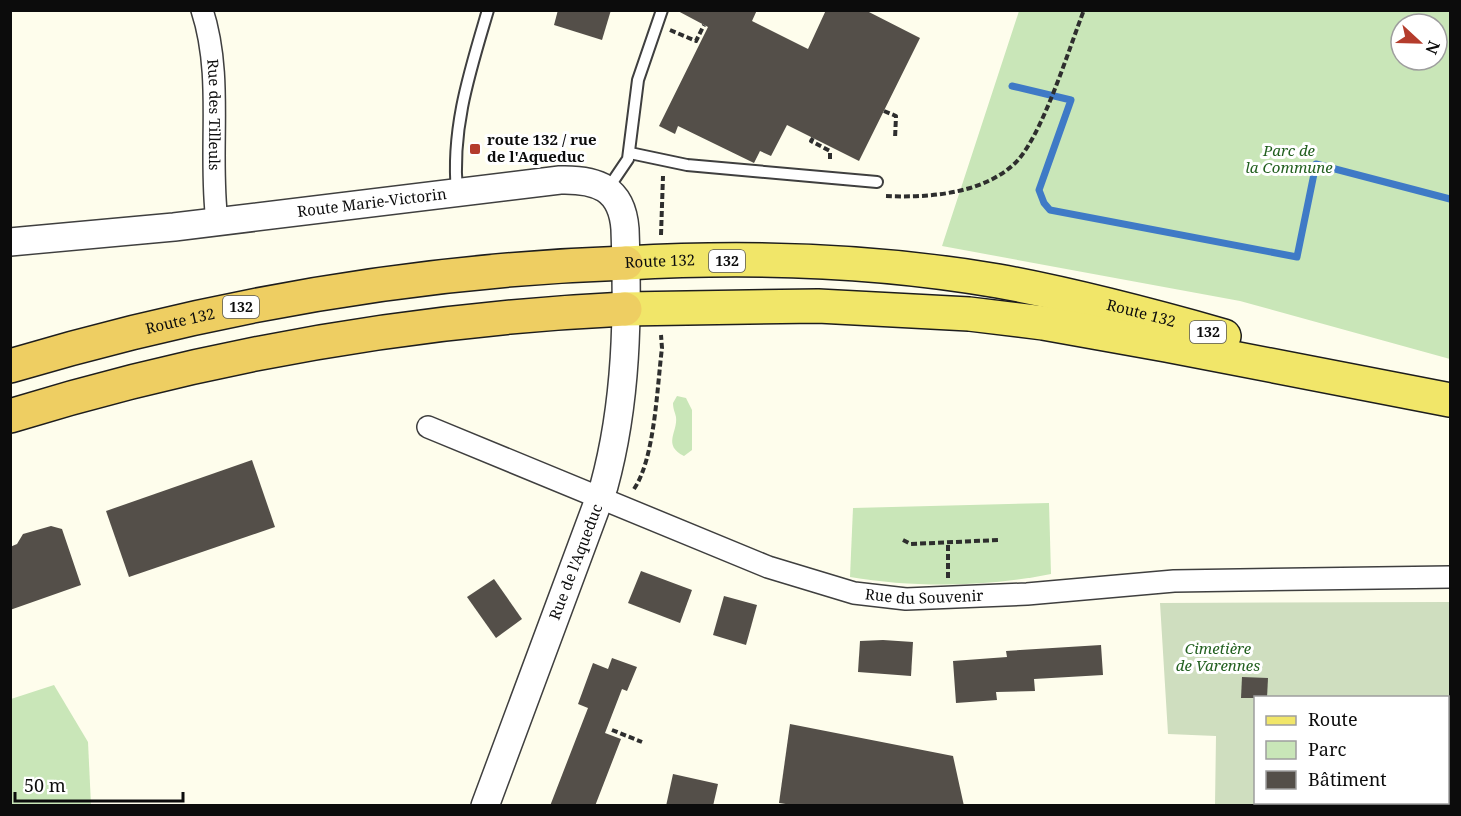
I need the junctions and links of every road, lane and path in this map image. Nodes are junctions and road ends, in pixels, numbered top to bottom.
1 (202, 10) edge
2 (488, 10) edge
3 (662, 10) edge
4 (1084, 10) edge
5 (705, 25) dead end
6 (680, 33) dead end
7 (884, 111) dead end
8 (813, 138) dead end
9 (895, 139) dead end
10 (630, 153) junction
11 (829, 155) dead end
12 (657, 176) dead end
13 (663, 177) junction
14 (675, 178) dead end
15 (877, 182) dead end
16 (607, 190) junction
17 (457, 193) junction
18 (881, 196) dead end
19 (217, 221) junction
20 (662, 223) dead end
21 (10, 242) edge
22 (626, 263) junction
23 (625, 309) junction
24 (661, 340) dead end
25 (10, 366) edge
26 (1413, 391) junction
27 (1450, 400) edge
28 (10, 416) edge
29 (428, 427) dead end
30 (634, 490) dead end
31 (600, 497) junction
32 (903, 540) dead end
33 (998, 540) dead end
34 (948, 543) junction
35 (1450, 578) edge
36 (948, 584) dead end
37 (612, 730) dead end
38 (642, 742) dead end
39 (485, 806) edge

1 - 19 street, Rue des Tilleuls
2 - 17 lane
3 - 10 lane
4 - 18 path
5 - 6 path
7 - 9 path
8 - 11 path
10 - 15 lane
10 - 16 lane
12 - 13 path
13 - 14 path
13 - 20 path
16 - 17 street, Route Marie-Victorin
16 - 22 street
17 - 19 street, Route Marie-Victorin
19 - 21 street, Route Marie-Victorin
22 - 23 street
22 - 25 highway, Route 132 / 132
22 - 26 main road, Route 132 / 132
23 - 26 main road, Route 132 / 132
23 - 28 highway, Route 132 / 132
23 - 31 street, Rue de l'Aqueduc
24 - 30 path
26 - 27 main road, Route 132 / 132
29 - 31 street, Rue du Souvenir
31 - 35 street, Rue du Souvenir
31 - 39 street, Rue de l'Aqueduc
32 - 34 path
33 - 34 path
34 - 36 path
37 - 38 path

